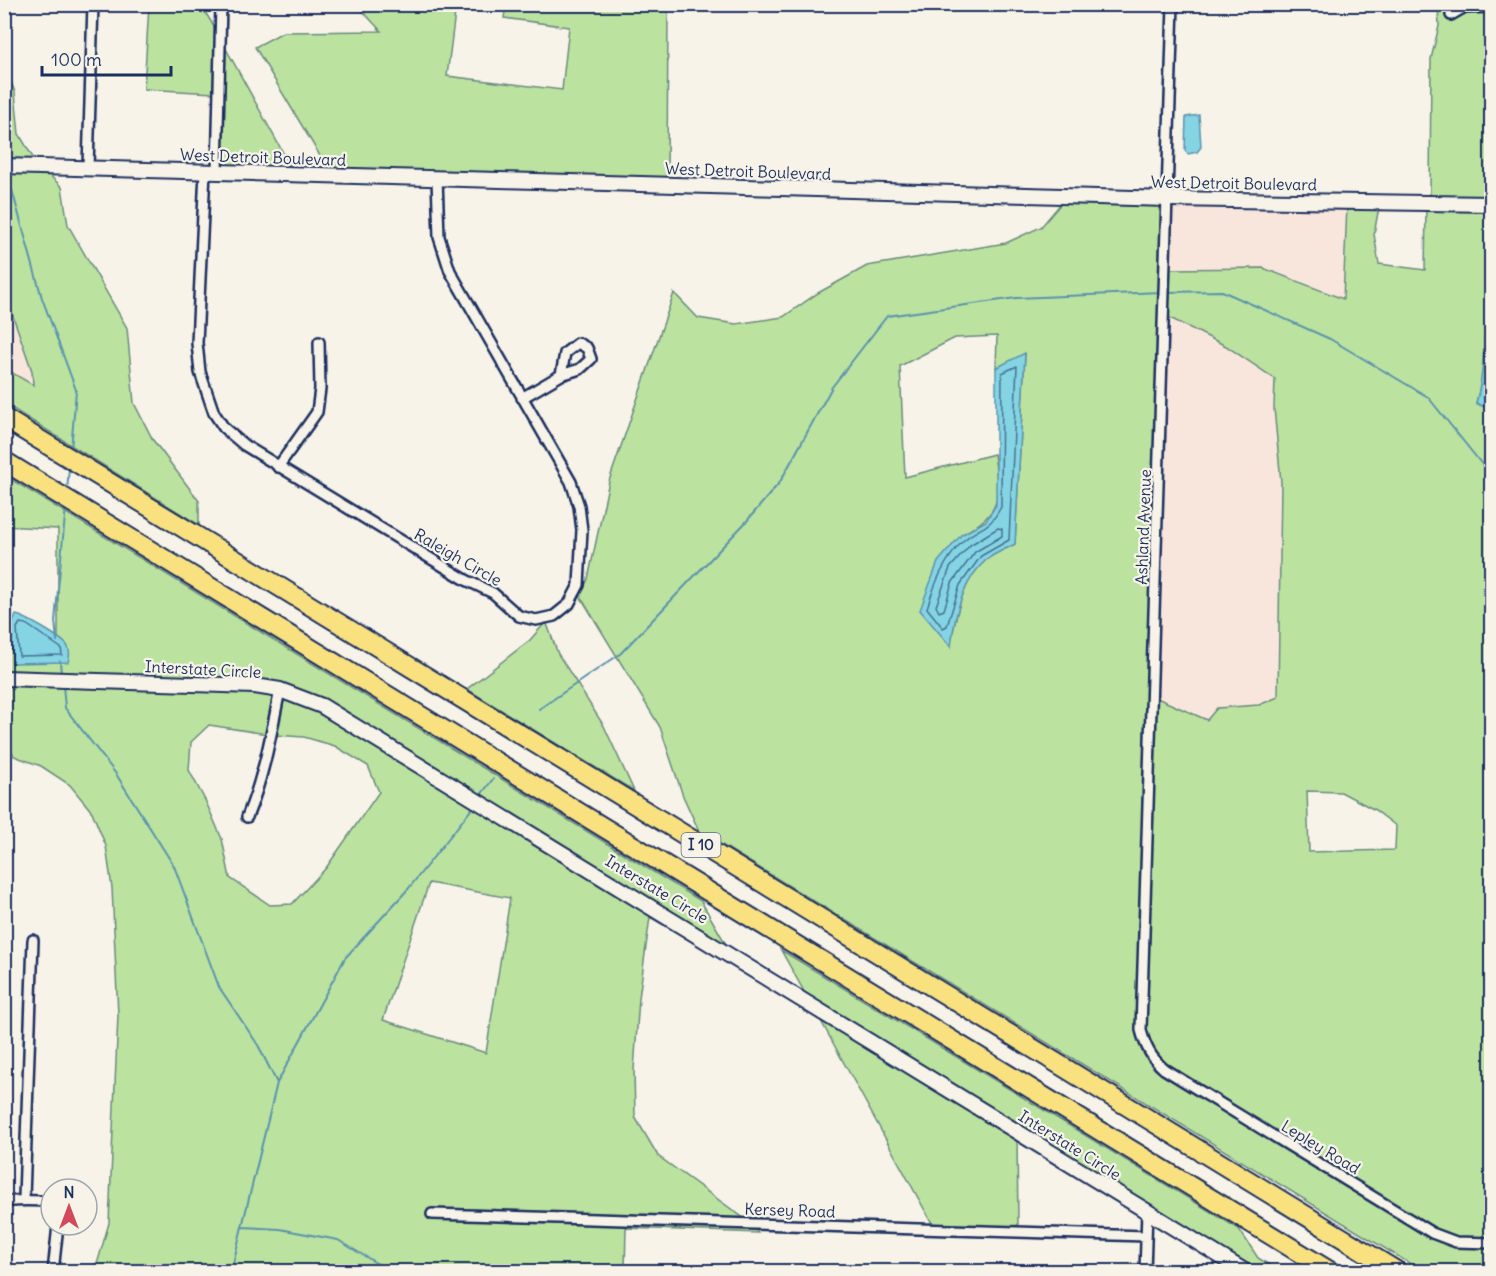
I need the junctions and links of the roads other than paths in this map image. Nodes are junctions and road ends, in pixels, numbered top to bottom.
1 (93, 4) edge
2 (221, 4) edge
3 (1173, 4) edge
4 (1491, 7) edge
5 (1451, 15) dead end
6 (4, 166) edge
7 (88, 168) junction
8 (211, 172) junction
9 (437, 178) junction
10 (1168, 199) junction
11 (1491, 204) edge
12 (319, 342) dead end
13 (561, 375) dead end
14 (522, 398) junction
15 (4, 418) edge
16 (4, 461) edge
17 (278, 467) junction
18 (4, 678) edge
19 (279, 690) junction
20 (247, 817) dead end
21 (33, 940) dead end
22 (1148, 1050) joint
23 (24, 1198) junction
24 (39, 1200) edge
25 (4, 1201) edge
26 (1147, 1211) junction
27 (432, 1214) dead end
28 (1146, 1236) junction
29 (57, 1237) edge
30 (1491, 1244) edge
31 (53, 1272) edge
32 (1145, 1272) edge
33 (1246, 1272) edge
34 (1330, 1272) edge
35 (1398, 1272) edge

1 - 7 street
2 - 8 street, Raleigh Circle
3 - 10 street, Ashland Avenue
4 - 5 street
6 - 7 street, West Detroit Boulevard
7 - 8 street, West Detroit Boulevard
8 - 9 street, West Detroit Boulevard
8 - 17 street, Raleigh Circle
9 - 10 street, West Detroit Boulevard
9 - 14 street, Raleigh Circle
10 - 11 street, West Detroit Boulevard
10 - 22 street, Ashland Avenue
12 - 17 street
13 - 14 street
14 - 17 street, Raleigh Circle
15 - 35 highway, I 10
16 - 34 highway, I 10
18 - 19 street, Interstate Circle
19 - 20 street
19 - 26 street, Interstate Circle
21 - 23 street
22 - 30 street, Lepley Road
23 - 24 street
23 - 25 street
26 - 28 street
26 - 33 street, Interstate Circle
27 - 28 street, Kersey Road
28 - 32 street
29 - 31 street

